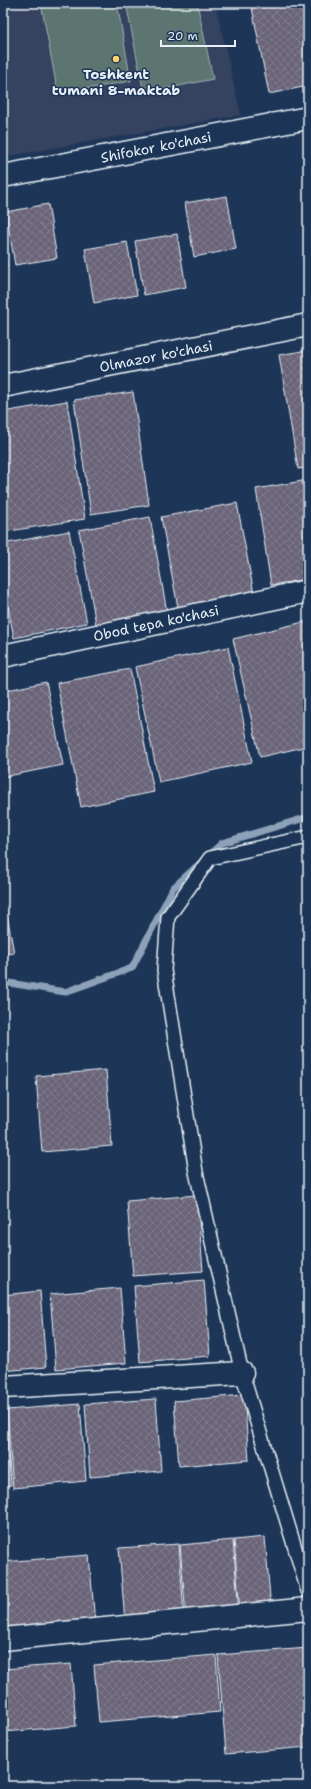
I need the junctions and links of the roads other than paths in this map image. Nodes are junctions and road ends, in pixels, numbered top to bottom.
1 (308, 118) edge
2 (3, 176) edge
3 (308, 325) edge
4 (3, 386) edge
5 (308, 591) edge
6 (3, 656) edge
7 (308, 837) edge
8 (242, 1374) junction
9 (3, 1387) edge
10 (308, 1591) edge
11 (308, 1609) edge
12 (3, 1639) edge

1 - 2 street, Shifokor ko'chasi
3 - 4 street, Olmazor ko'chasi
5 - 6 street, Obod tepa ko'chasi
7 - 8 lane
8 - 9 street
8 - 10 lane
11 - 12 street

